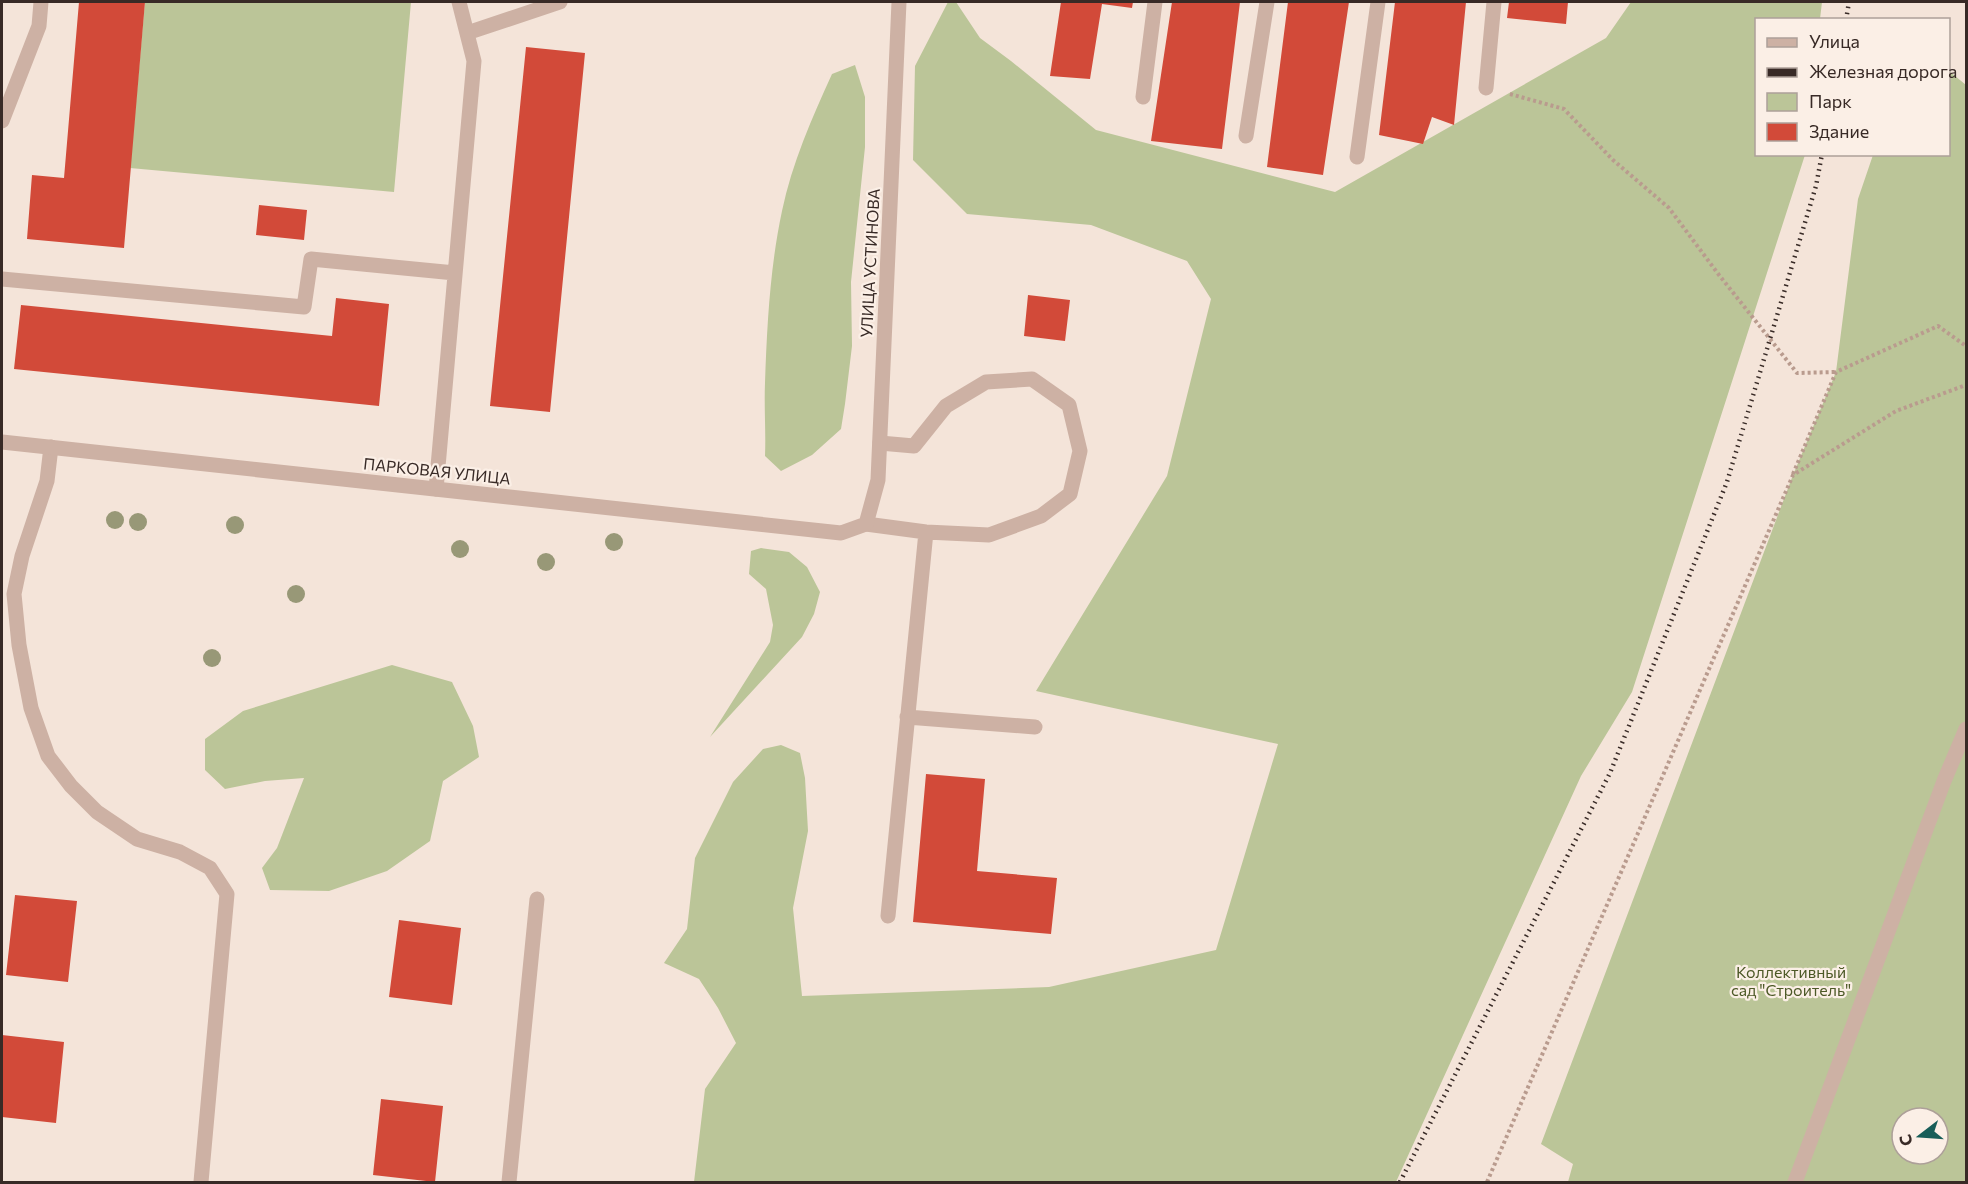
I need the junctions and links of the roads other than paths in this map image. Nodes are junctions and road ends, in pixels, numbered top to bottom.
1 (41, 2) edge
2 (459, 2) edge
3 (560, 2) edge
4 (899, 2) edge
5 (1155, 2) edge
6 (1267, 2) edge
7 (1378, 2) edge
8 (1494, 2) edge
9 (467, 33) junction
10 (1486, 88) road end
11 (1143, 97) dead end
12 (2, 120) edge
13 (1246, 136) dead end
14 (1357, 157) dead end
15 (455, 273) junction
16 (2, 279) edge
17 (2, 442) edge
18 (880, 443) junction
19 (51, 447) junction
20 (436, 489) junction
21 (866, 524) junction
22 (926, 532) junction
23 (907, 717) junction
24 (1035, 727) dead end
25 (1966, 729) edge
26 (537, 899) dead end
27 (888, 916) dead end
28 (201, 1182) edge
29 (509, 1182) edge
30 (1795, 1182) edge

1 - 12 street
2 - 9 street
3 - 9 street
4 - 18 street, УЛИЦА УСТИНОВА
5 - 11 street
6 - 13 street
7 - 14 street
8 - 10 street
9 - 15 street
15 - 16 street
15 - 20 street
17 - 19 street, ПАРКОВАЯ УЛИЦА
18 - 21 street, УЛИЦА УСТИНОВА
18 - 22 street
19 - 20 street, ПАРКОВАЯ УЛИЦА
19 - 28 street
20 - 21 street, ПАРКОВАЯ УЛИЦА
21 - 22 street
22 - 23 street
23 - 24 street
23 - 27 street
25 - 30 street
26 - 29 street

